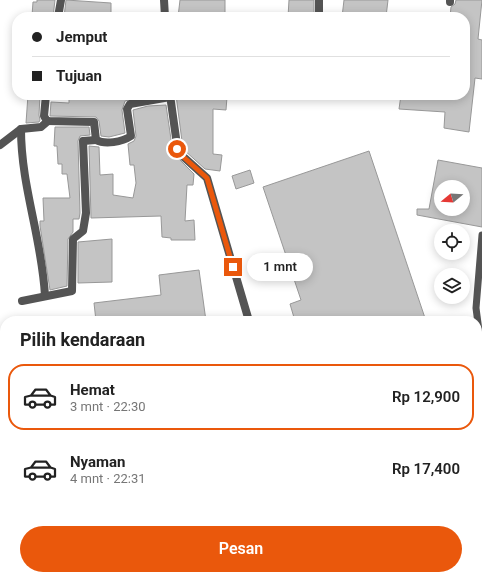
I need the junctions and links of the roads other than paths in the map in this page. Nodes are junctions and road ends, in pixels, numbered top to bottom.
1 (61, 0) edge
2 (164, 0) edge
3 (319, 0) edge
4 (59, 12) edge
5 (165, 12) edge
6 (319, 12) edge
7 (46, 100) edge
8 (150, 100) edge
9 (171, 100) edge
10 (48, 121) junction
11 (21, 129) junction
12 (96, 140) junction
13 (0, 145) edge
14 (482, 235) edge
15 (45, 296) junction
16 (22, 301) dead end
17 (248, 316) edge
18 (477, 316) edge

1 - 4 street
2 - 5 street
3 - 6 street
7 - 10 street
8 - 12 street
9 - 17 street
10 - 11 street
10 - 12 street
11 - 13 street
11 - 15 street
12 - 15 street
14 - 18 lane
15 - 16 street

